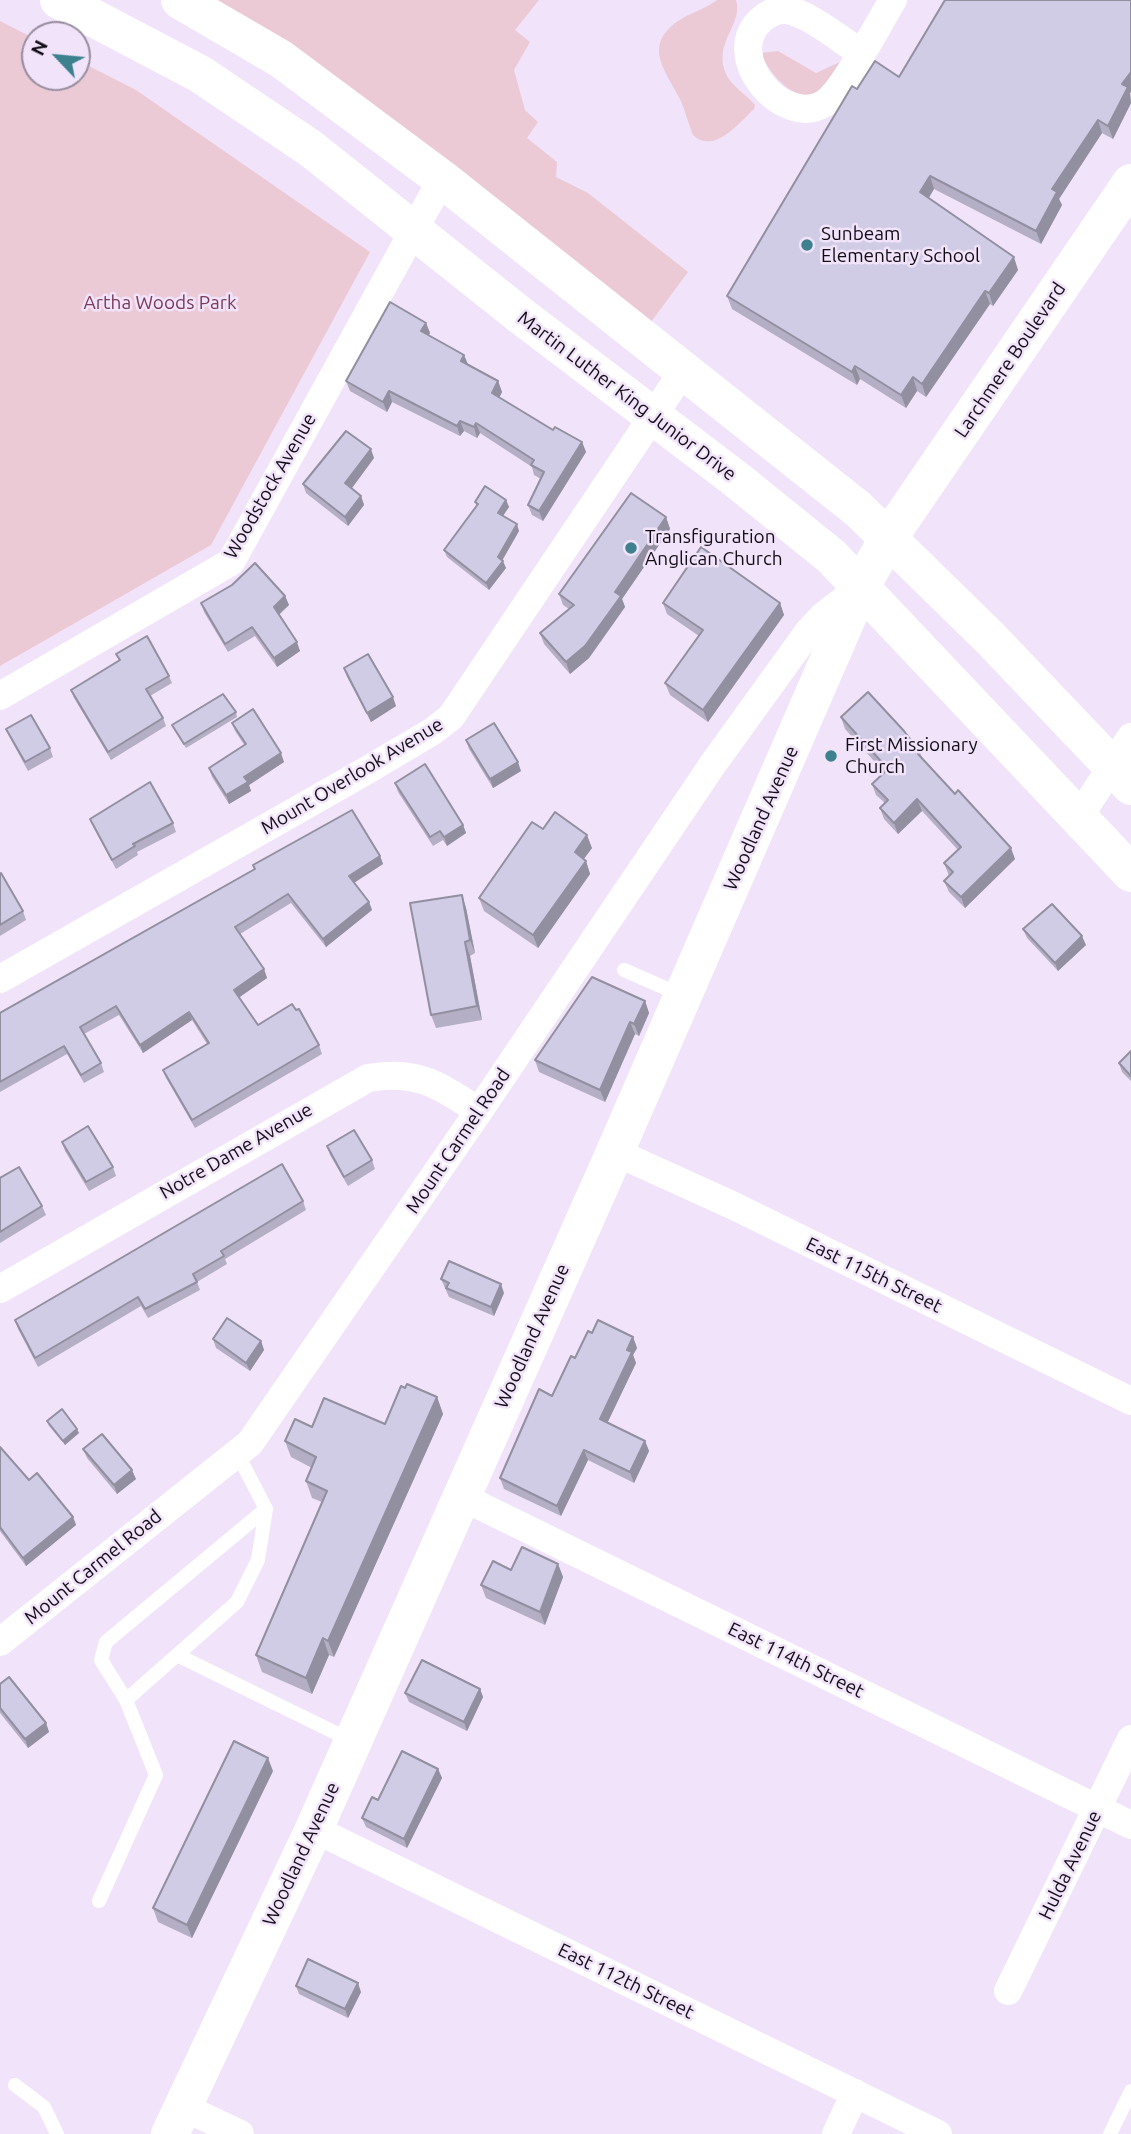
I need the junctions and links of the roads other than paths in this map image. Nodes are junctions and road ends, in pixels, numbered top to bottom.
1 (59, 0) edge
2 (180, 0) edge
3 (892, 0) edge
4 (860, 52) dead end
5 (442, 179) junction
6 (1131, 183) edge
7 (414, 230) junction
8 (684, 370) junction
9 (655, 418) junction
10 (889, 537) junction
11 (860, 588) junction
12 (0, 696) edge
13 (1124, 763) edge
14 (1079, 817) junction
15 (1131, 873) edge
16 (624, 970) dead end
17 (0, 979) edge
18 (683, 996) junction
19 (479, 1111) junction
20 (615, 1152) junction
21 (0, 1289) edge
22 (1131, 1401) edge
23 (237, 1453) junction
24 (460, 1496) junction
25 (265, 1509) junction
26 (0, 1642) edge
27 (178, 1656) junction
28 (126, 1700) junction
29 (1131, 1739) edge
30 (352, 1741) junction
31 (1097, 1808) junction
32 (1131, 1825) edge
33 (314, 1829) junction
34 (99, 1901) dead end
35 (1008, 1991) dead end
36 (15, 2085) dead end
37 (1131, 2091) edge
38 (855, 2093) junction
39 (176, 2120) edge
40 (57, 2134) edge
41 (240, 2134) edge
42 (836, 2134) edge
43 (937, 2134) edge
44 (1110, 2134) edge

1 - 7 main road, Martin Luther King Junior Drive
2 - 5 main road
3 - 4 street
5 - 7 street, Woodstock Avenue
5 - 8 main road
6 - 10 main road, Larchmere Boulevard
7 - 9 main road, Martin Luther King Junior Drive
7 - 12 street, Woodstock Avenue
8 - 9 street, Mount Overlook Avenue
8 - 10 main road
9 - 11 main road, Martin Luther King Junior Drive
9 - 17 street, Mount Overlook Avenue
10 - 11 main road, Woodland Avenue
10 - 13 main road
11 - 14 main road, Martin Luther King Junior Drive
11 - 18 main road, Woodland Avenue
11 - 19 street, Mount Carmel Road
13 - 14 street
14 - 15 main road, Martin Luther King Junior Drive
16 - 18 lane
18 - 20 main road, Woodland Avenue
19 - 21 street, Notre Dame Avenue
19 - 23 street, Mount Carmel Road
20 - 22 street, East 115th Street
20 - 24 main road, Woodland Avenue
23 - 25 lane
23 - 26 street, Mount Carmel Road
24 - 30 main road, Woodland Avenue
24 - 31 street, East 114th Street
25 - 27 lane
25 - 28 lane
27 - 28 lane
27 - 30 lane
28 - 34 lane
29 - 31 street, Hulda Avenue
30 - 33 main road, Woodland Avenue
31 - 32 street, East 114th Street
31 - 35 street, Hulda Avenue
33 - 38 street, East 112th Street
33 - 39 main road, Woodland Avenue
36 - 40 lane
37 - 44 lane
38 - 42 street
38 - 43 street, East 112th Street
39 - 41 street

